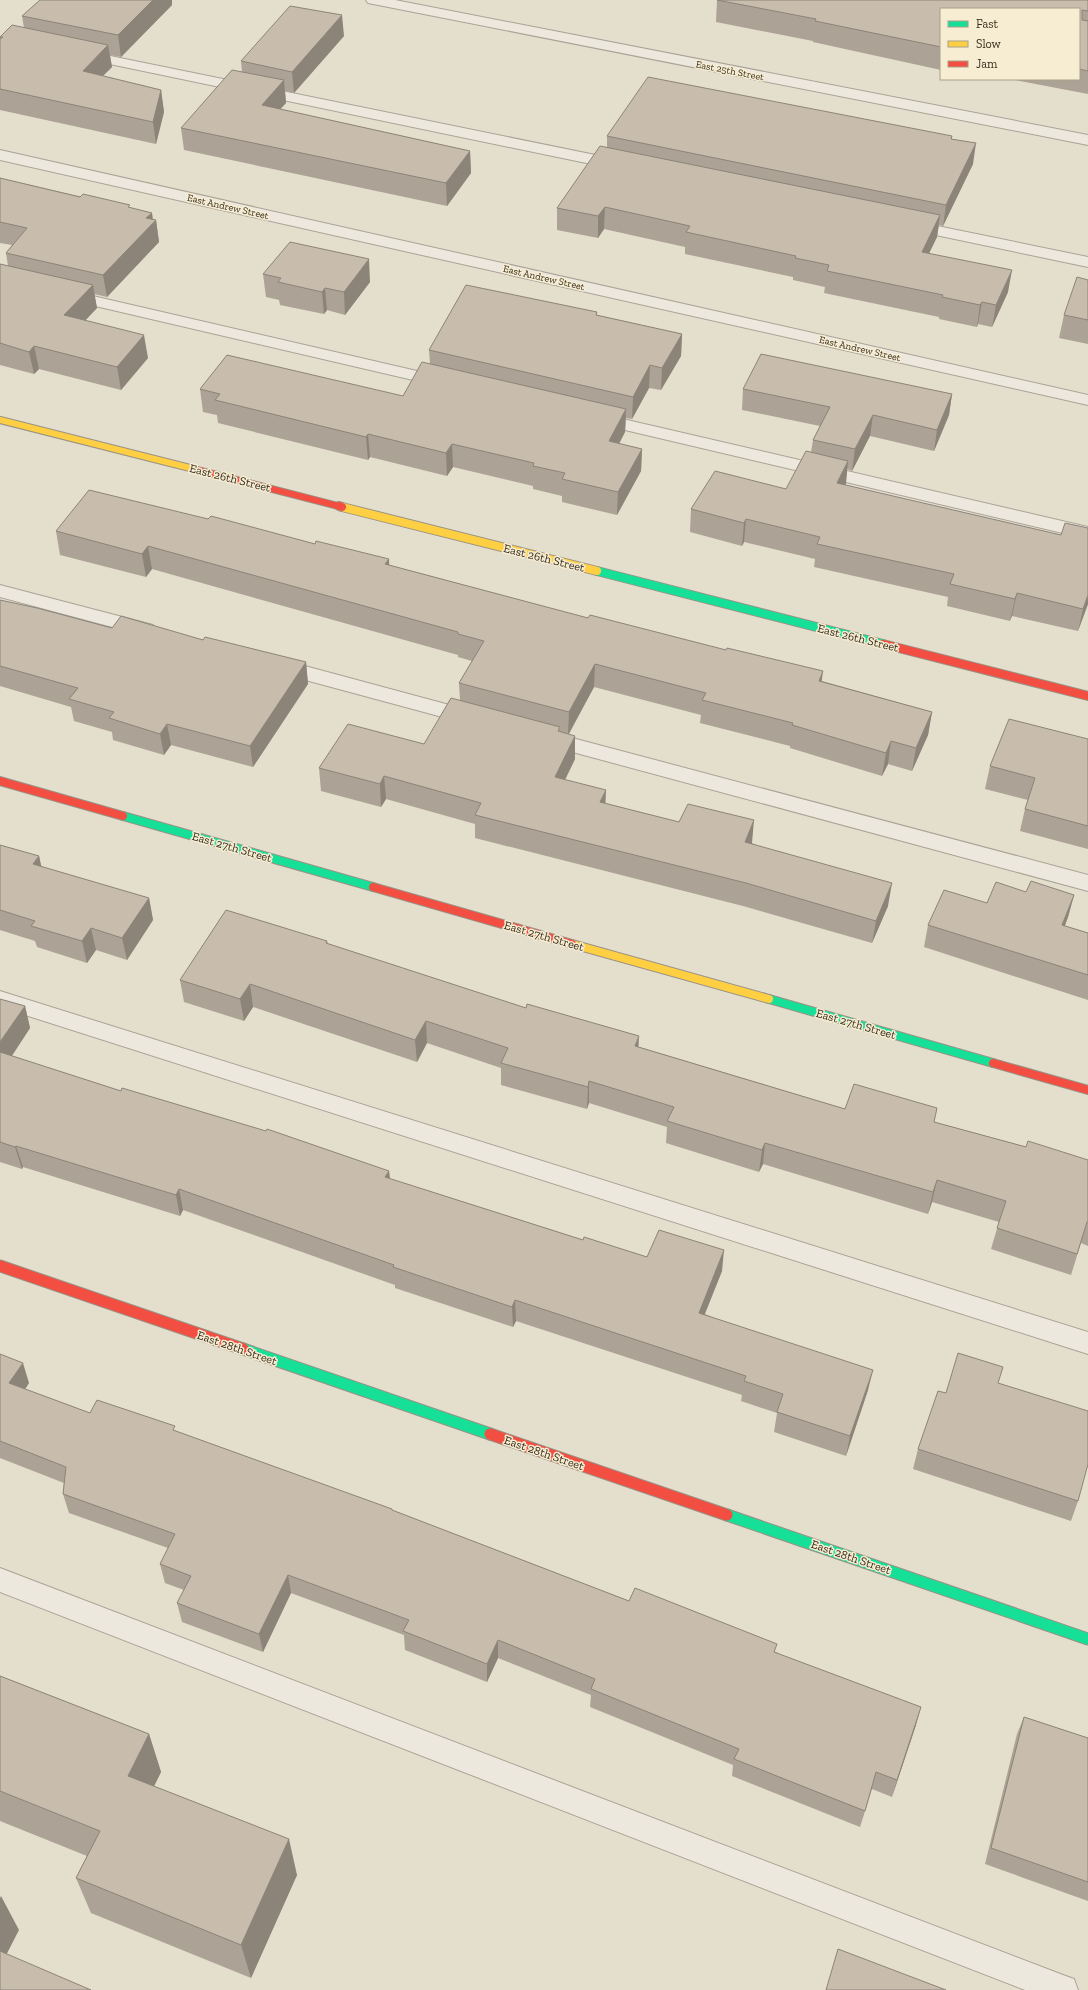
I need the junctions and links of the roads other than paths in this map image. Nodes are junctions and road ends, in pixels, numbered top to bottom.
1 (373, 0) edge
2 (70, 52) edge
3 (1088, 140) edge
4 (0, 155) edge
5 (634, 168) edge
6 (892, 221) edge
7 (1088, 262) edge
8 (54, 292) edge
9 (458, 386) edge
10 (1088, 400) edge
11 (583, 415) edge
12 (0, 420) edge
13 (1088, 533) edge
14 (0, 591) edge
15 (162, 635) edge
16 (262, 662) edge
17 (1088, 696) edge
18 (486, 722) edge
19 (525, 732) edge
20 (0, 781) edge
21 (1088, 883) edge
22 (0, 999) edge
23 (1088, 1090) edge
24 (0, 1266) edge
25 (1088, 1343) edge
26 (0, 1580) edge
27 (1088, 1639) edge
28 (1063, 1990) edge

1 - 3 street, East 25th Street
2 - 5 street
4 - 10 street, East Andrew Street
6 - 7 street
8 - 9 street
11 - 13 street
12 - 17 street, East 26th Street
14 - 15 street
16 - 18 street
19 - 21 street
20 - 23 street, East 27th Street
22 - 25 street
24 - 27 street, East 28th Street
26 - 28 street

